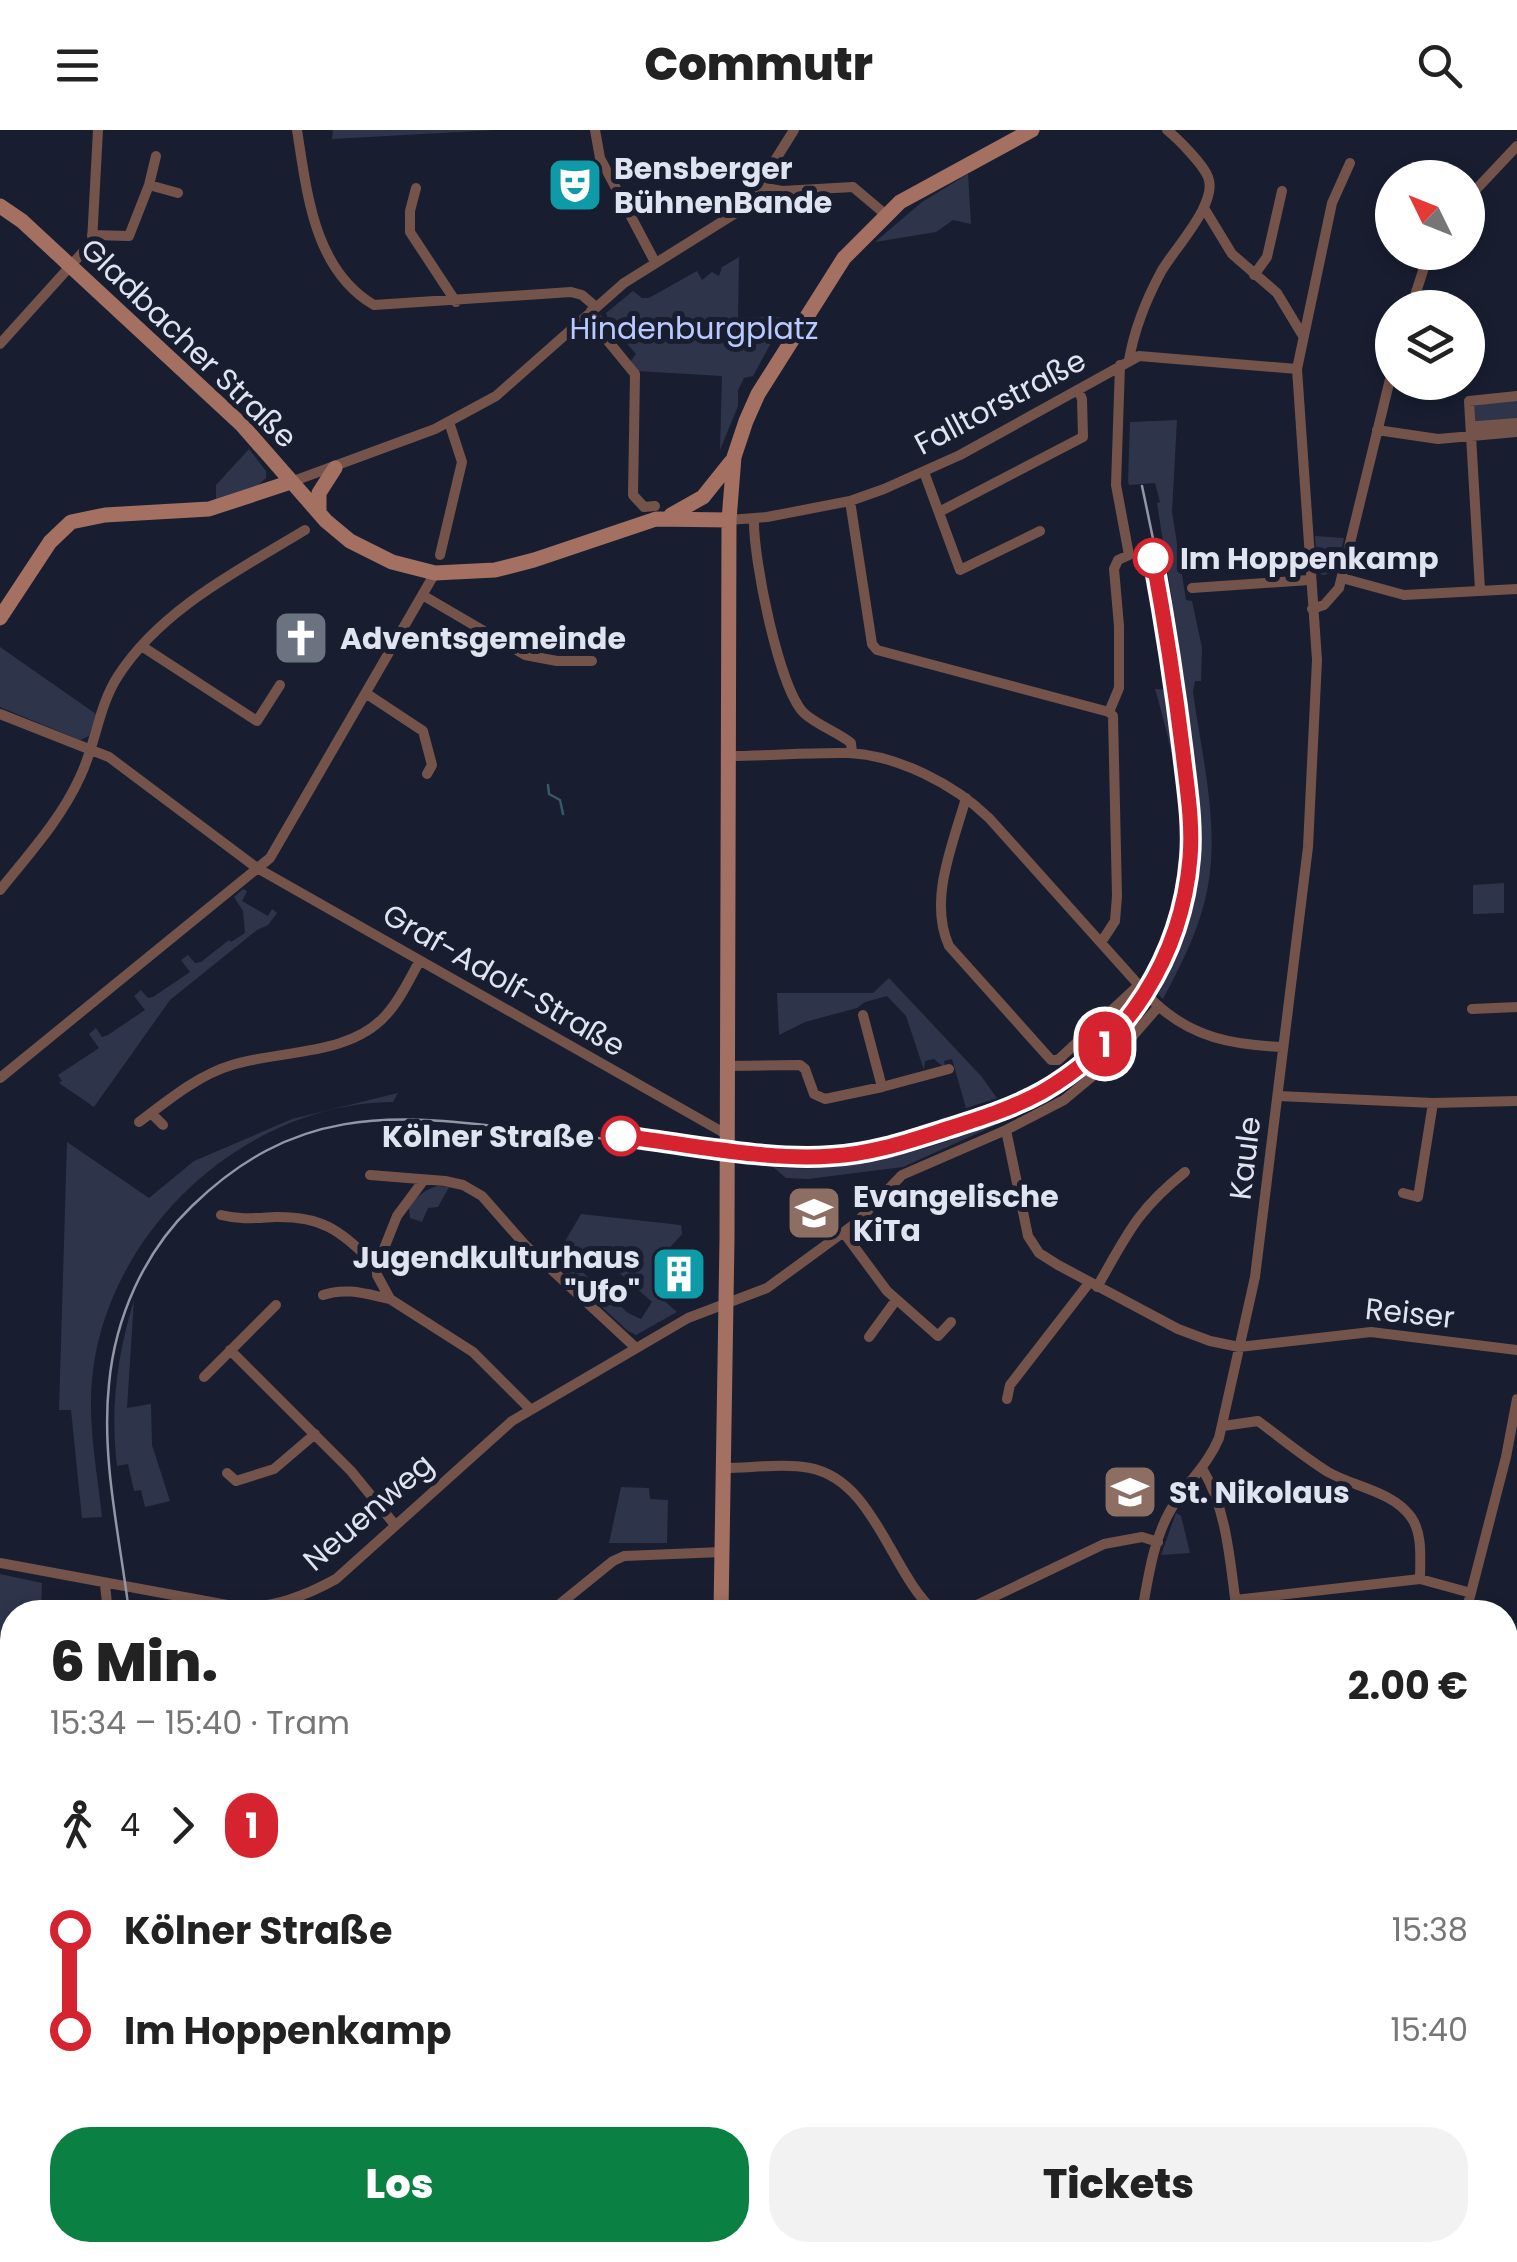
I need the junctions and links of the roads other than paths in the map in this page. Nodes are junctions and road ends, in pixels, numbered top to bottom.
1 (98, 130) edge
2 (297, 130) edge
3 (595, 130) edge
4 (794, 130) edge
5 (1032, 130) edge
6 (1167, 130) edge
7 (1517, 146) edge
8 (156, 156) dead end
9 (1350, 163) dead end
10 (1485, 180) edge
11 (149, 185) junction
12 (761, 187) junction
13 (416, 188) dead end
14 (1282, 191) dead end
15 (178, 193) dead end
16 (0, 206) edge
17 (1204, 208) junction
18 (885, 214) junction
19 (92, 235) junction
20 (656, 262) junction
21 (72, 267) junction
22 (1254, 274) junction
23 (456, 302) junction
24 (594, 309) junction
25 (1304, 336) junction
26 (0, 344) edge
27 (1124, 363) junction
28 (1297, 369) junction
29 (1078, 390) junction
30 (1517, 396) edge
31 (1385, 400) edge
32 (449, 422) junction
33 (1517, 423) edge
34 (1377, 430) junction
35 (1471, 430) junction
36 (1517, 432) edge
37 (734, 457) junction
38 (335, 468) junction
39 (924, 472) junction
40 (291, 482) junction
41 (850, 501) junction
42 (662, 511) junction
43 (939, 512) junction
44 (318, 513) junction
45 (729, 520) junction
46 (754, 520) junction
47 (305, 530) dead end
48 (1040, 531) dead end
49 (440, 555) dead end
50 (435, 573) junction
51 (1342, 578) junction
52 (1309, 580) junction
53 (1192, 588) dead end
54 (1517, 588) edge
55 (1480, 590) junction
56 (424, 596) junction
57 (1312, 609) junction
58 (0, 618) edge
59 (142, 648) junction
60 (592, 661) dead end
61 (280, 685) dead end
62 (367, 694) junction
63 (1110, 712) junction
64 (0, 714) edge
65 (257, 721) junction
66 (268, 729) dead end
67 (92, 751) junction
68 (852, 753) junction
69 (729, 756) junction
70 (427, 774) dead end
71 (966, 798) junction
72 (257, 868) junction
73 (0, 890) edge
74 (1102, 941) junction
75 (419, 962) junction
76 (1139, 985) junction
77 (1158, 1006) junction
78 (1517, 1007) edge
79 (1472, 1008) dead end
80 (863, 1015) dead end
81 (1284, 1047) junction
82 (727, 1066) junction
83 (949, 1069) dead end
84 (0, 1078) edge
85 (882, 1087) junction
86 (1278, 1096) junction
87 (1517, 1101) edge
88 (1433, 1103) junction
89 (151, 1113) junction
90 (139, 1122) dead end
91 (163, 1125) dead end
92 (1006, 1130) junction
93 (726, 1134) junction
94 (1185, 1172) dead end
95 (370, 1175) dead end
96 (423, 1181) junction
97 (1403, 1193) dead end
98 (221, 1215) dead end
99 (844, 1232) junction
100 (377, 1266) junction
101 (1093, 1285) junction
102 (323, 1295) dead end
103 (390, 1299) junction
104 (896, 1300) junction
105 (726, 1303) junction
106 (276, 1304) dead end
107 (951, 1322) dead end
108 (869, 1338) dead end
109 (1239, 1347) junction
110 (636, 1348) junction
111 (230, 1350) junction
112 (1517, 1350) edge
113 (204, 1377) dead end
114 (1007, 1399) dead end
115 (1517, 1399) edge
116 (531, 1410) junction
117 (1223, 1426) junction
118 (315, 1434) junction
119 (724, 1468) junction
120 (1203, 1470) junction
121 (227, 1473) dead end
122 (396, 1525) junction
123 (1158, 1542) junction
124 (722, 1552) junction
125 (0, 1563) edge
126 (1420, 1579) junction
127 (105, 1584) junction
128 (1471, 1593) junction
129 (107, 1600) edge
130 (194, 1600) edge
131 (289, 1600) edge
132 (565, 1600) edge
133 (721, 1600) edge
134 (925, 1600) edge
135 (987, 1600) edge
136 (1145, 1600) edge
137 (1235, 1600) joint
138 (1469, 1600) edge

1 - 19 street
2 - 23 street
3 - 20 street
4 - 12 street
5 - 18 main road
6 - 17 street
7 - 10 street
8 - 11 street
9 - 25 street, Kaule
11 - 15 street
11 - 19 street
12 - 18 street
12 - 20 street, Gladbacher Straße
13 - 23 street
14 - 22 street
16 - 21 main road, Gladbacher Straße
17 - 22 street
17 - 27 street
18 - 37 main road
19 - 21 street
20 - 24 street, Gladbacher Straße
21 - 26 street
21 - 40 main road, Gladbacher Straße
22 - 25 street
23 - 24 street
24 - 32 street, Gladbacher Straße
24 - 42 street
25 - 28 street, Kaule
27 - 28 street, Falltorstraße
27 - 29 street, Falltorstraße
27 - 63 street
28 - 52 street, Kaule
29 - 39 street, Falltorstraße
29 - 43 street
30 - 35 street
31 - 34 street
32 - 38 street, Gladbacher Straße
32 - 49 street
33 - 35 street
34 - 35 street
34 - 51 street
35 - 36 street
35 - 55 street
37 - 42 main road
37 - 45 main road
38 - 40 street, Gladbacher Straße
38 - 44 main road
39 - 41 street, Falltorstraße
39 - 43 street
40 - 44 main road
40 - 58 main road
41 - 46 street, Falltorstraße
41 - 63 street
42 - 45 main road
42 - 50 main road
43 - 48 street
44 - 50 main road
45 - 46 street, Falltorstraße
45 - 69 main road
46 - 68 street
47 - 59 street
50 - 56 street
51 - 55 street
51 - 57 street
52 - 53 street
52 - 57 street, Kaule
54 - 55 street
56 - 60 street
56 - 62 street
57 - 81 street, Kaule
59 - 65 street
59 - 67 street
61 - 65 street
62 - 70 street
62 - 72 street
63 - 74 street
64 - 67 street, Graf-Adolf-Straße
65 - 66 street
67 - 72 street, Graf-Adolf-Straße
67 - 73 street
68 - 69 street
68 - 71 street
69 - 82 main road
71 - 74 street
71 - 76 street
72 - 75 street, Graf-Adolf-Straße
72 - 84 street
74 - 76 street
75 - 89 street
75 - 93 street, Graf-Adolf-Straße
76 - 77 street
77 - 81 street
77 - 92 street, Neuenweg
78 - 79 street
80 - 85 street
81 - 86 street, Kaule
82 - 85 street
82 - 93 main road
83 - 85 street
86 - 88 street
86 - 109 street, Kaule
87 - 88 street
88 - 97 street
89 - 90 street
89 - 91 street
92 - 99 street, Neuenweg
92 - 101 street
93 - 105 main road
94 - 101 street
95 - 96 street
96 - 100 street
96 - 110 street
98 - 100 street
99 - 104 street
99 - 105 street, Neuenweg
100 - 103 street
101 - 109 street
101 - 114 street
102 - 103 street
103 - 116 street
104 - 107 street
104 - 108 street
105 - 110 street, Neuenweg
105 - 119 main road
106 - 111 street
109 - 112 street, Reiser
109 - 117 street, Kaule
110 - 116 street, Neuenweg
111 - 113 street
111 - 118 street
115 - 128 street
116 - 122 street, Neuenweg
117 - 120 street, Kaule
117 - 126 street
118 - 121 street
118 - 122 street
119 - 124 main road
119 - 134 street
120 - 123 street, Kaule
120 - 137 street
122 - 131 street, Neuenweg
123 - 135 street
123 - 136 street, Kaule
124 - 132 street
124 - 133 main road
125 - 127 street, Neuenweg
126 - 128 street
126 - 137 street
127 - 129 street
127 - 130 street, Neuenweg
128 - 138 street

